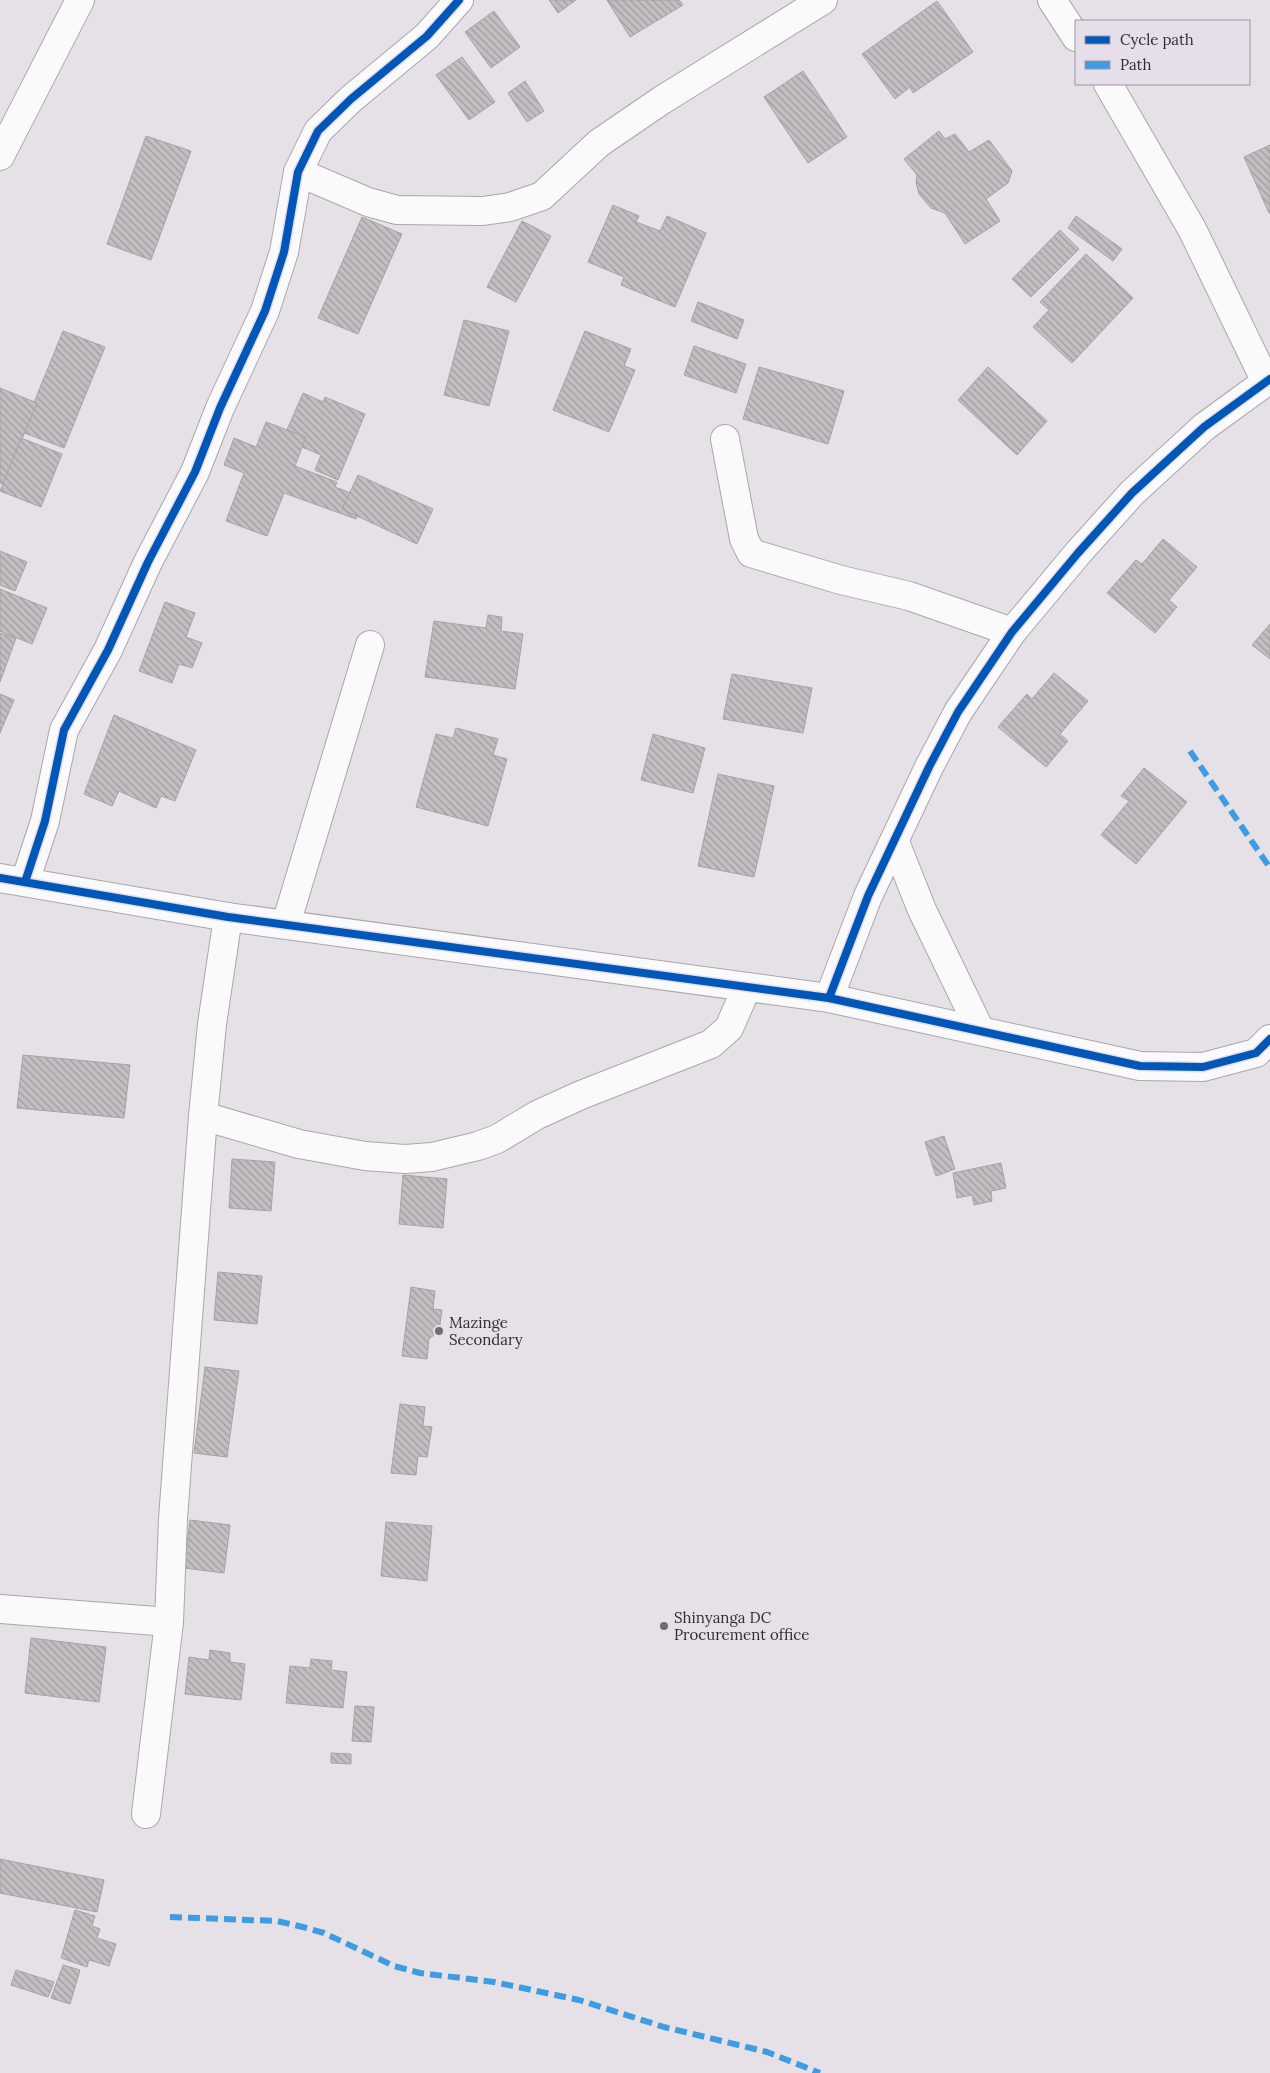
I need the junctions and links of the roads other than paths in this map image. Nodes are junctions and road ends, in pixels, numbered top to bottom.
1 (80, 0) edge
2 (459, 0) edge
3 (823, 0) edge
4 (1052, 0) edge
5 (1075, 35) edge
6 (1109, 85) edge
7 (0, 156) edge
8 (298, 172) junction
9 (1268, 380) edge
10 (725, 439) dead end
11 (1012, 632) junction
12 (370, 645) dead end
13 (895, 842) junction
14 (12, 880) edge
15 (228, 917) junction
16 (286, 924) junction
17 (747, 987) junction
18 (829, 998) junction
19 (980, 1030) junction
20 (1270, 1039) edge
21 (202, 1116) junction
22 (0, 1609) edge
23 (169, 1622) junction
24 (146, 1814) dead end

1 - 7 street
2 - 8 street
3 - 8 street
4 - 5 street
6 - 9 street
8 - 14 street
9 - 11 street
10 - 11 street
11 - 13 street
12 - 16 street
13 - 18 street
13 - 19 street
14 - 15 street
15 - 16 street
15 - 21 street
16 - 17 street
17 - 18 street
17 - 21 street
18 - 19 street
19 - 20 street
21 - 23 street
22 - 23 street
23 - 24 street

